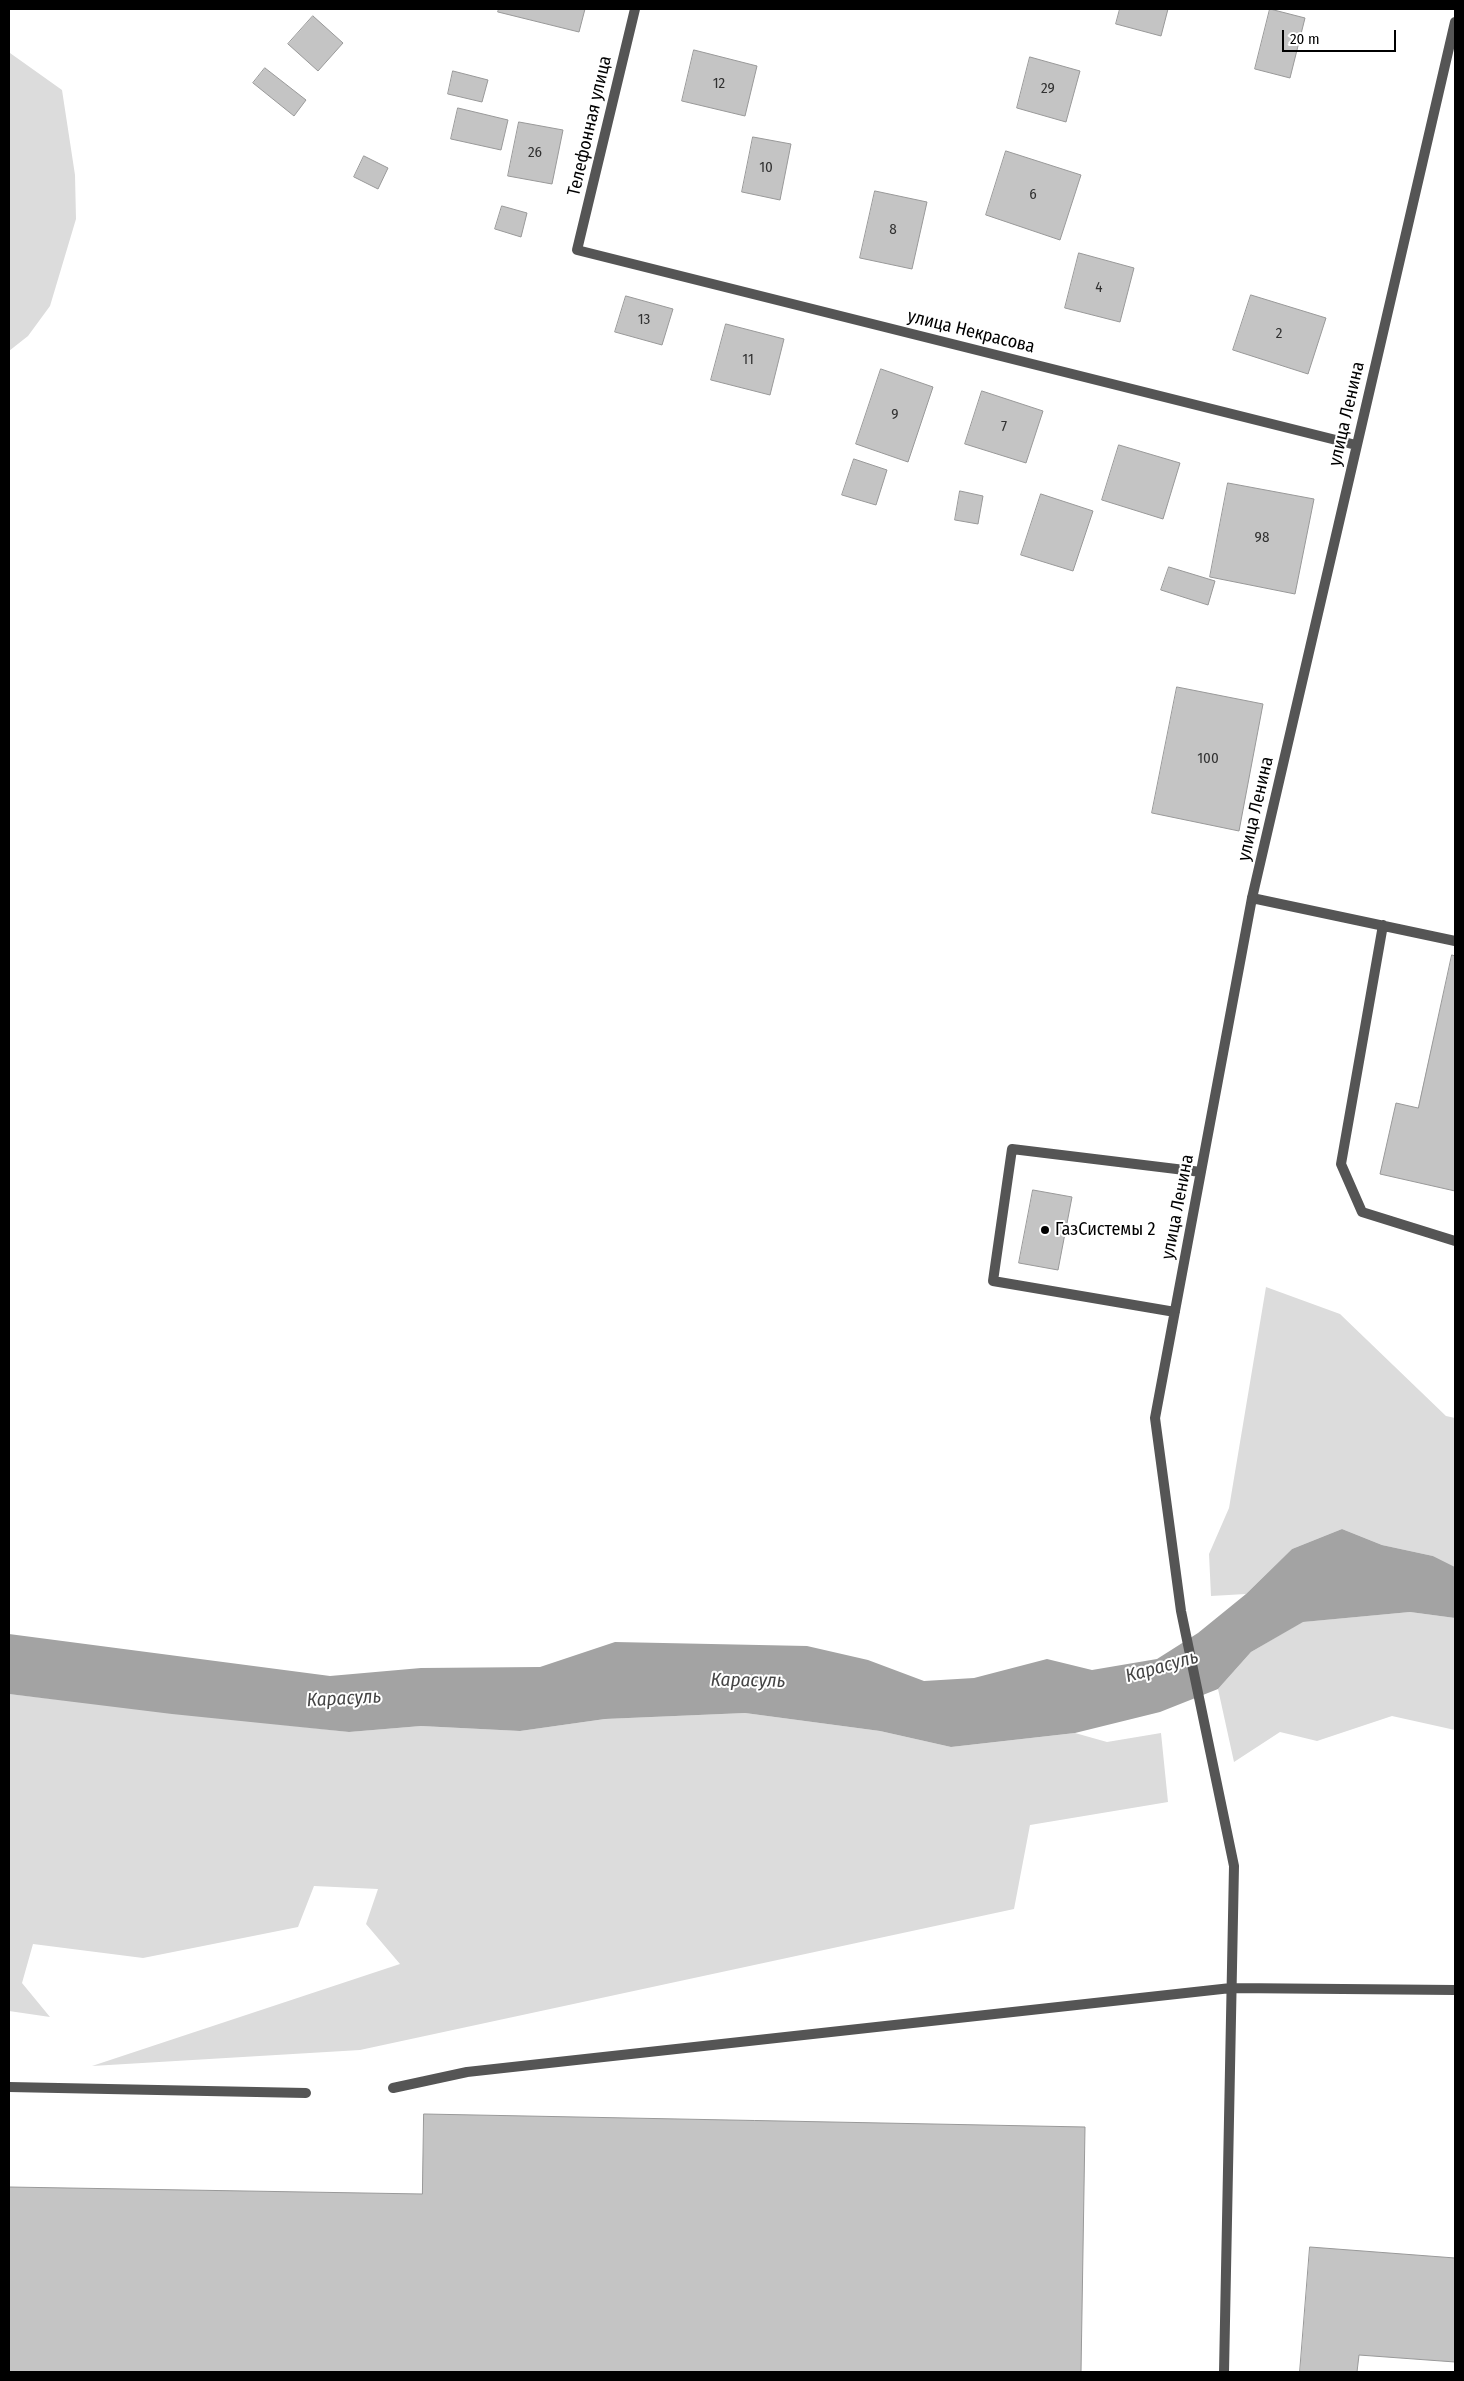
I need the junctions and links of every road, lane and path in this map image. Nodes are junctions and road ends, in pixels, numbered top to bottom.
1 (635, 9) edge
2 (1455, 22) edge
3 (577, 250) joint
4 (1356, 445) junction
5 (1252, 898) junction
6 (1383, 925) junction
7 (1455, 941) edge
8 (1201, 1172) junction
9 (1455, 1241) edge
10 (1175, 1312) junction
11 (1231, 1988) junction
12 (1455, 1990) edge
13 (9, 2087) edge
14 (394, 2088) dead end
15 (306, 2093) dead end
16 (1224, 2372) edge

1 - 3 street, Телефонная улица
2 - 4 street, улица Ленина
3 - 4 street, улица Некрасова
4 - 5 street, улица Ленина
5 - 6 street
5 - 8 street, улица Ленина
6 - 7 street
6 - 9 street
8 - 10 street, улица Ленина
8 - 10 street
10 - 11 street, улица Ленина
11 - 12 street
11 - 14 street
11 - 16 street, улица Ленина
13 - 15 street

